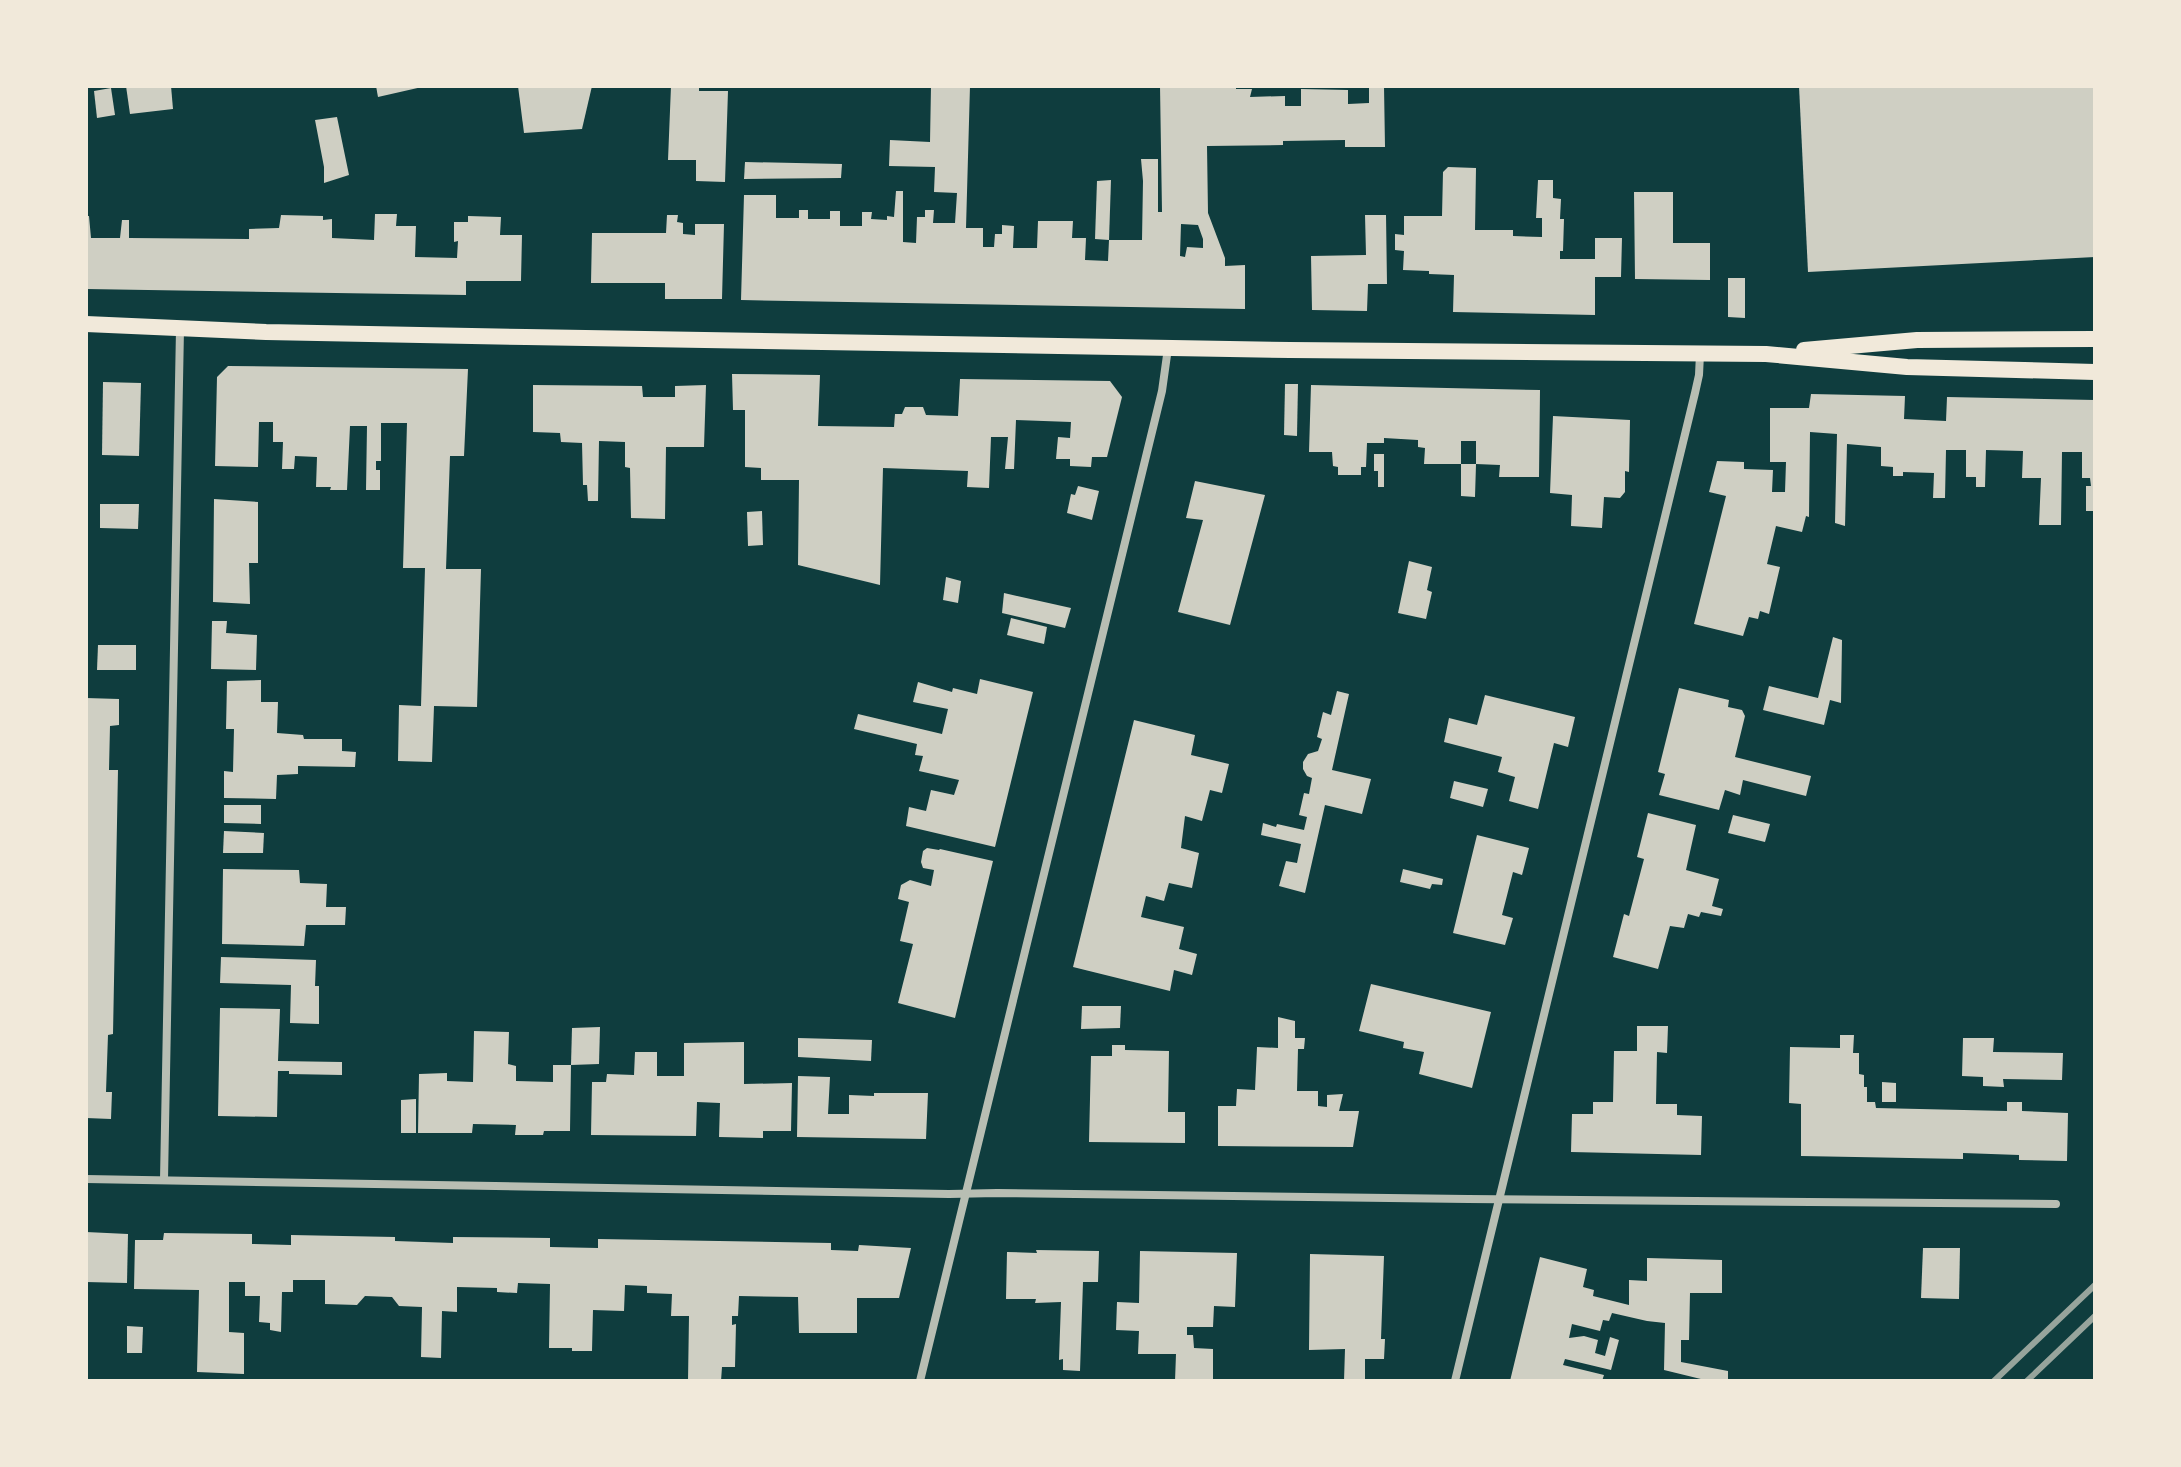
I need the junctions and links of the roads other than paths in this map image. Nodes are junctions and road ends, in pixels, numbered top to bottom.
1 (86, 324) edge
2 (180, 328) junction
3 (2095, 339) edge
4 (1168, 347) junction
5 (1700, 354) junction
6 (1766, 354) junction
7 (2095, 372) edge
8 (86, 1179) edge
9 (164, 1180) junction
10 (966, 1194) junction
11 (1500, 1200) junction
12 (2056, 1204) dead end
13 (920, 1381) edge
14 (1455, 1381) edge

1 - 2 main road
2 - 4 main road
2 - 9 street
3 - 6 main road
4 - 5 main road
4 - 10 street
5 - 6 main road
5 - 11 street
6 - 7 main road
8 - 9 street
9 - 10 street
10 - 11 street
10 - 13 street
11 - 12 street
11 - 14 street

